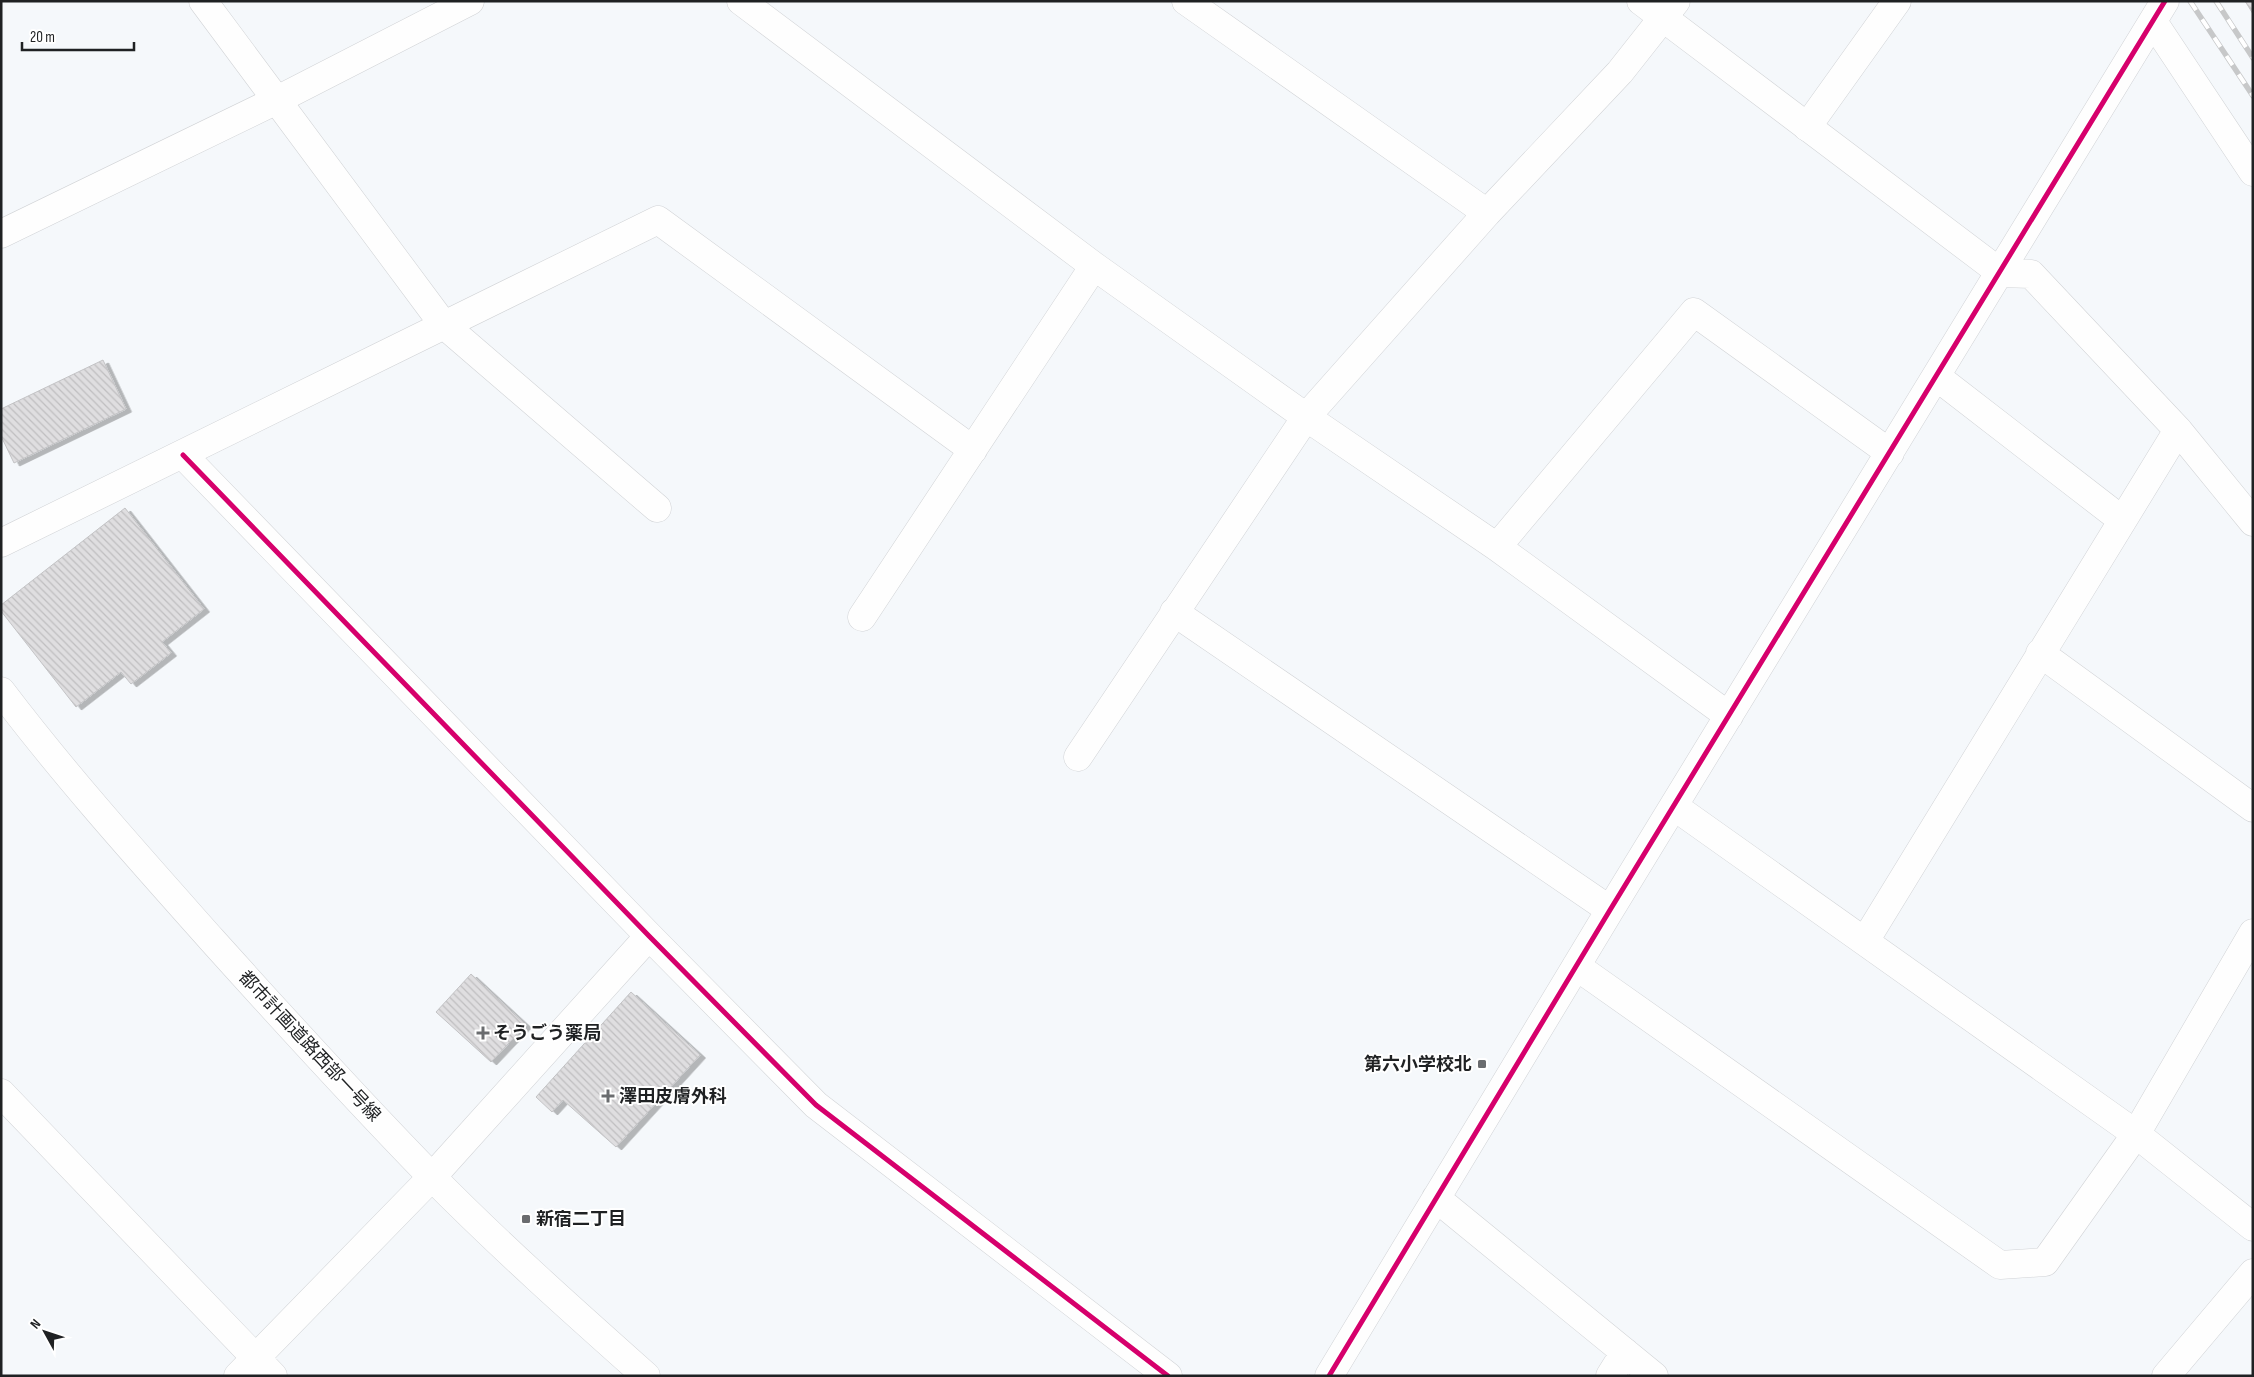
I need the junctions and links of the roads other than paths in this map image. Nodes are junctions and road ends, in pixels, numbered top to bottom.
1 (203, 1) edge
2 (470, 1) edge
3 (741, 1) edge
4 (1186, 1) edge
5 (1641, 1) edge
6 (1897, 1) edge
7 (1670, 10) edge
8 (2160, 12) edge
9 (277, 100) junction
10 (1807, 126) junction
11 (2253, 172) edge
12 (1487, 213) junction
13 (1, 234) edge
14 (1094, 266) junction
15 (2001, 272) junction
16 (443, 324) junction
17 (1937, 377) junction
18 (1306, 417) junction
19 (2178, 430) junction
20 (973, 450) junction
21 (1890, 453) junction
22 (183, 455) junction
23 (657, 508) dead end
24 (2122, 520) junction
25 (2253, 522) edge
26 (1, 543) edge
27 (1497, 548) junction
28 (1174, 612) junction
29 (862, 617) dead end
30 (2040, 653) junction
31 (1, 691) edge
32 (1729, 716) junction
33 (1078, 757) dead end
34 (1675, 807) junction
35 (2253, 808) edge
36 (1610, 910) junction
37 (2253, 933) edge
38 (649, 936) junction
39 (1865, 941) junction
40 (1576, 966) junction
41 (1, 1093) edge
42 (2136, 1134) junction
43 (432, 1177) junction
44 (1436, 1198) junction
45 (2253, 1227) edge
46 (2253, 1273) edge
47 (1625, 1352) junction
48 (256, 1370) edge
49 (646, 1376) edge
50 (1168, 1376) edge
51 (1330, 1376) edge
52 (1610, 1376) edge
53 (1654, 1376) edge
54 (2166, 1376) edge

1 - 9 street
2 - 9 street
3 - 14 street
4 - 12 street
5 - 7 street
6 - 10 street
7 - 10 street
7 - 12 street
8 - 11 street
8 - 15 street
9 - 13 street
9 - 16 street
10 - 15 street
12 - 18 street
14 - 18 street
14 - 20 street
15 - 17 street
15 - 19 street
16 - 20 street
16 - 22 street
16 - 23 street
17 - 21 street
17 - 24 street
18 - 27 street
18 - 28 street
19 - 24 street
19 - 25 street
20 - 29 street
21 - 27 street
21 - 32 street
22 - 26 street
22 - 38 street
24 - 30 street
27 - 32 street
28 - 33 street
28 - 36 street
30 - 35 street
30 - 39 street
31 - 43 street, 都市計画道路西部一号線
32 - 34 street
34 - 36 street
34 - 39 street
36 - 40 street
37 - 42 street
38 - 43 street
38 - 50 street
39 - 42 street
40 - 42 street
40 - 44 street
41 - 48 street
42 - 45 street
43 - 48 street
43 - 49 street, 都市計画道路西部一号線
44 - 47 street
44 - 51 street
46 - 54 street
47 - 52 street
47 - 53 street

